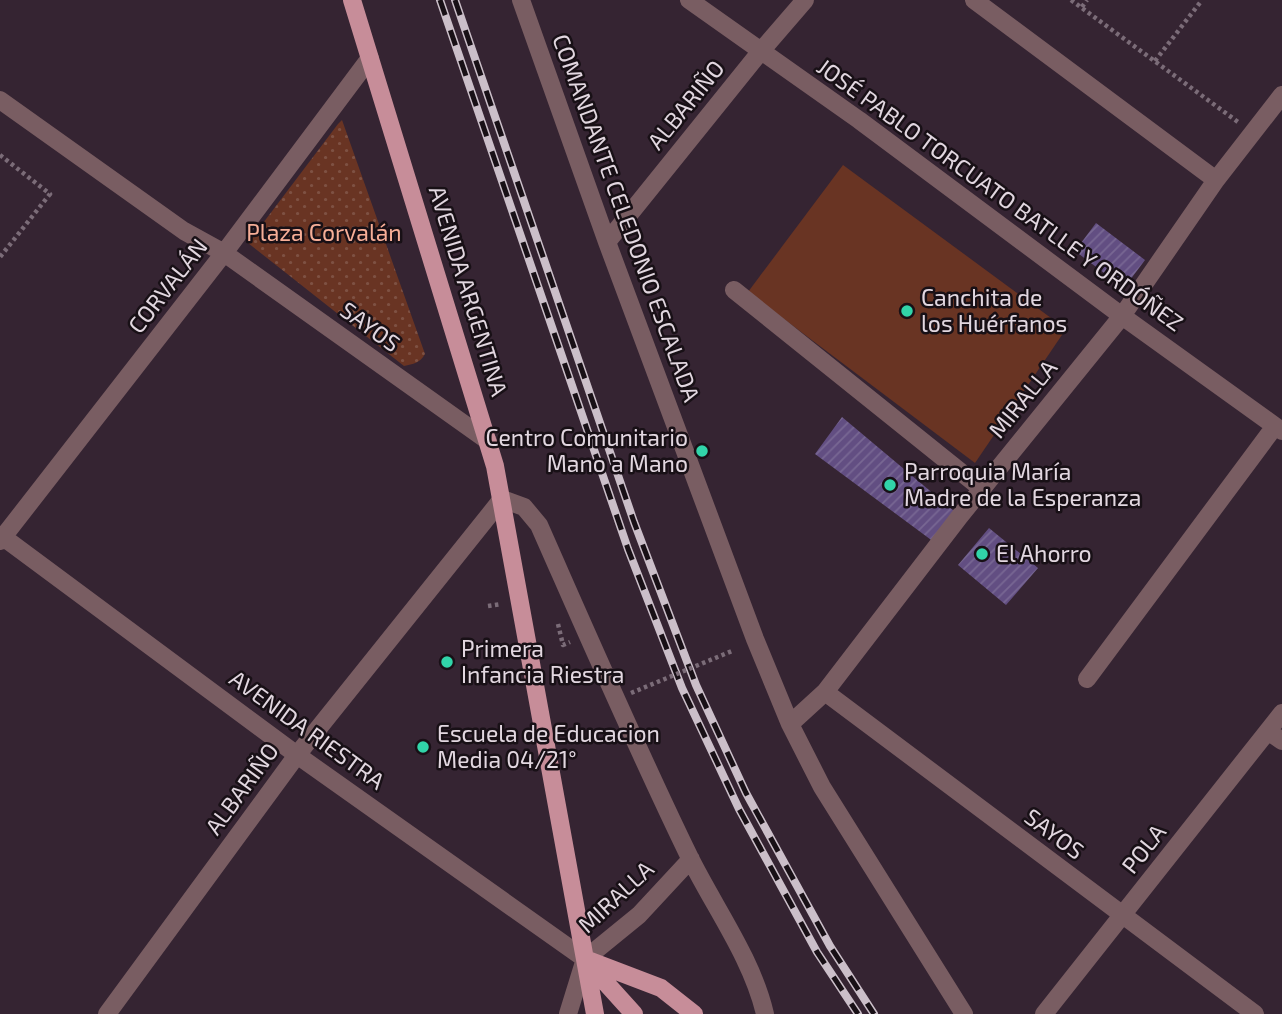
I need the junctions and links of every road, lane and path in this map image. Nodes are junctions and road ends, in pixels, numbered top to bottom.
1 (352, 0) edge
2 (521, 0) edge
3 (688, 0) edge
4 (805, 0) edge
5 (974, 0) edge
6 (1071, 0) edge
7 (1087, 0) edge
8 (1202, 0) edge
9 (1082, 8) junction
10 (761, 51) junction
11 (370, 58) junction
12 (1155, 61) junction
13 (1282, 95) edge
14 (0, 100) edge
15 (1253, 132) junction
16 (0, 155) edge
17 (1216, 180) junction
18 (607, 242) junction
19 (225, 253) junction
20 (0, 257) edge
21 (734, 290) dead end
22 (1122, 316) junction
23 (1278, 429) edge
24 (488, 441) junction
25 (982, 489) junction
26 (502, 499) junction
27 (2, 539) edge
28 (732, 651) dead end
29 (1087, 679) dead end
30 (825, 692) junction
31 (631, 693) dead end
32 (1282, 713) edge
33 (790, 724) junction
34 (1275, 736) edge
35 (297, 755) junction
36 (691, 859) junction
37 (1122, 915) junction
38 (585, 959) junction
39 (107, 1014) edge
40 (568, 1014) edge
41 (595, 1014) edge
42 (634, 1014) edge
43 (694, 1014) edge
44 (765, 1014) edge
45 (964, 1014) edge
46 (1044, 1014) edge
47 (1255, 1014) edge

1 - 11 main road, AVENIDA ARGENTINA
2 - 18 street, COMANDANTE CELEDONIO ESCALADA
3 - 10 street, JOSÉ PABLO TORCUATO BATLLE Y ORDÓÑEZ
4 - 10 street, ALBARIÑO
5 - 17 street
6 - 9 path
7 - 9 path
8 - 12 path
9 - 12 path
10 - 18 street, ALBARIÑO
10 - 22 street, JOSÉ PABLO TORCUATO BATLLE Y ORDÓÑEZ
11 - 19 street, CORVALÁN
11 - 24 main road, AVENIDA ARGENTINA
12 - 15 path
13 - 15 street, MIRALLA
14 - 19 street, SAYOS
15 - 17 street, MIRALLA
16 - 20 path
17 - 22 street, MIRALLA
18 - 33 street, COMANDANTE CELEDONIO ESCALADA
19 - 24 street, SAYOS
19 - 27 street, CORVALÁN
21 - 25 street
22 - 23 street, JOSÉ PABLO TORCUATO BATLLE Y ORDÓÑEZ
22 - 25 street, MIRALLA
23 - 29 street
24 - 26 main road, AVENIDA ARGENTINA
25 - 30 street, MIRALLA
26 - 35 street, ALBARIÑO
26 - 36 street
26 - 38 main road, AVENIDA ARGENTINA
27 - 35 street, AVENIDA RIESTRA
28 - 31 path, bridge
30 - 33 street, MIRALLA
30 - 37 street, SAYOS
32 - 34 street, POLA
33 - 45 street, COMANDANTE CELEDONIO ESCALADA
34 - 37 street, POLA
35 - 38 street, AVENIDA RIESTRA
35 - 39 street, ALBARIÑO
36 - 38 street, MIRALLA
36 - 44 street
37 - 46 street, POLA
37 - 47 street, SAYOS
38 - 40 street, MIRALLA
38 - 41 main road, AVENIDA ARGENTINA
38 - 42 main road, AVENIDA RIESTRA
38 - 43 main road, AVENIDA RIESTRA

